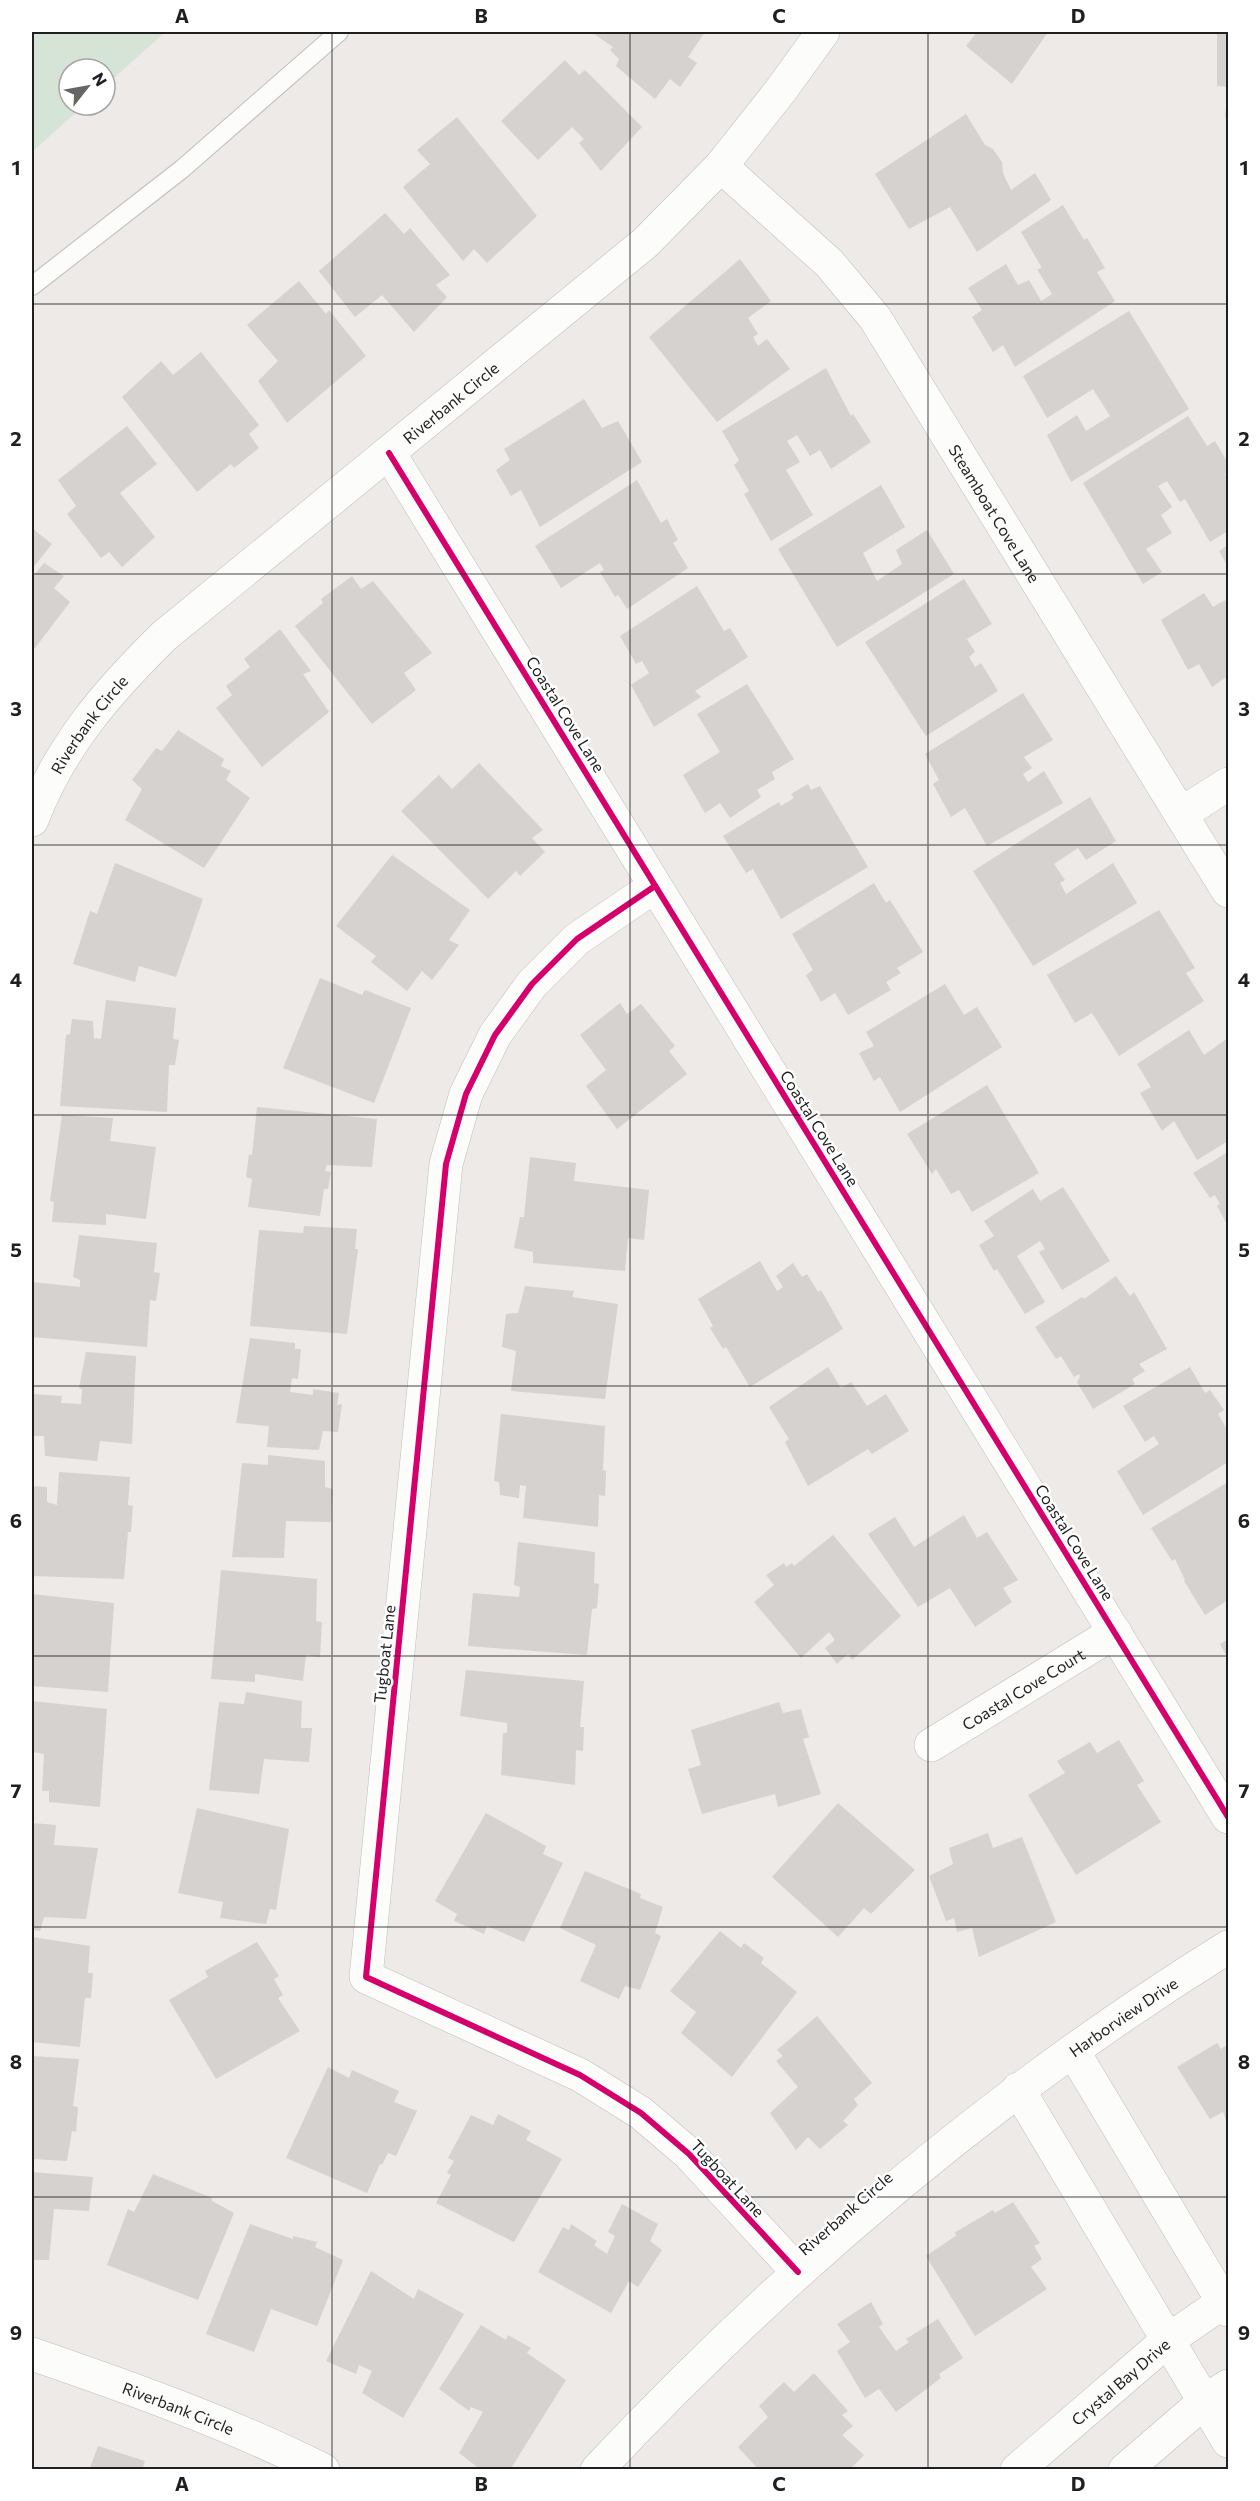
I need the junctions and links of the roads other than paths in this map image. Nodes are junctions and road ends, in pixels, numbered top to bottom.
1 (339, 32) edge
2 (823, 32) edge
3 (721, 166) junction
4 (32, 286) edge
5 (389, 453) junction
6 (1228, 784) edge
7 (1181, 814) junction
8 (32, 820) edge
9 (656, 886) junction
10 (1228, 891) edge
11 (1115, 1632) junction
12 (931, 1745) dead end
13 (1228, 1817) edge
14 (1228, 1947) edge
15 (1073, 2051) junction
16 (1018, 2089) junction
17 (798, 2272) junction
18 (1227, 2304) edge
19 (1168, 2340) junction
20 (32, 2354) edge
21 (1216, 2394) edge
22 (1228, 2441) edge
23 (324, 2469) edge
24 (597, 2469) edge
25 (1017, 2469) edge
26 (1125, 2469) edge

1 - 4 lane
2 - 3 street, Riverbank Circle
3 - 5 street, Riverbank Circle
3 - 7 street, Steamboat Cove Lane
5 - 8 street, Riverbank Circle
5 - 9 street, Coastal Cove Lane
6 - 7 street
7 - 10 street, Steamboat Cove Lane
9 - 11 street, Coastal Cove Lane
9 - 17 street, Tugboat Lane
11 - 12 street, Coastal Cove Court
11 - 13 street, Coastal Cove Lane
14 - 15 street, Harborview Drive
15 - 16 street, Harborview Drive
15 - 18 street
16 - 17 street, Riverbank Circle
16 - 19 street
17 - 24 street, Riverbank Circle
18 - 19 street, Crystal Bay Drive
19 - 21 street
19 - 25 street, Crystal Bay Drive
20 - 23 street, Riverbank Circle
21 - 22 street
21 - 26 street

